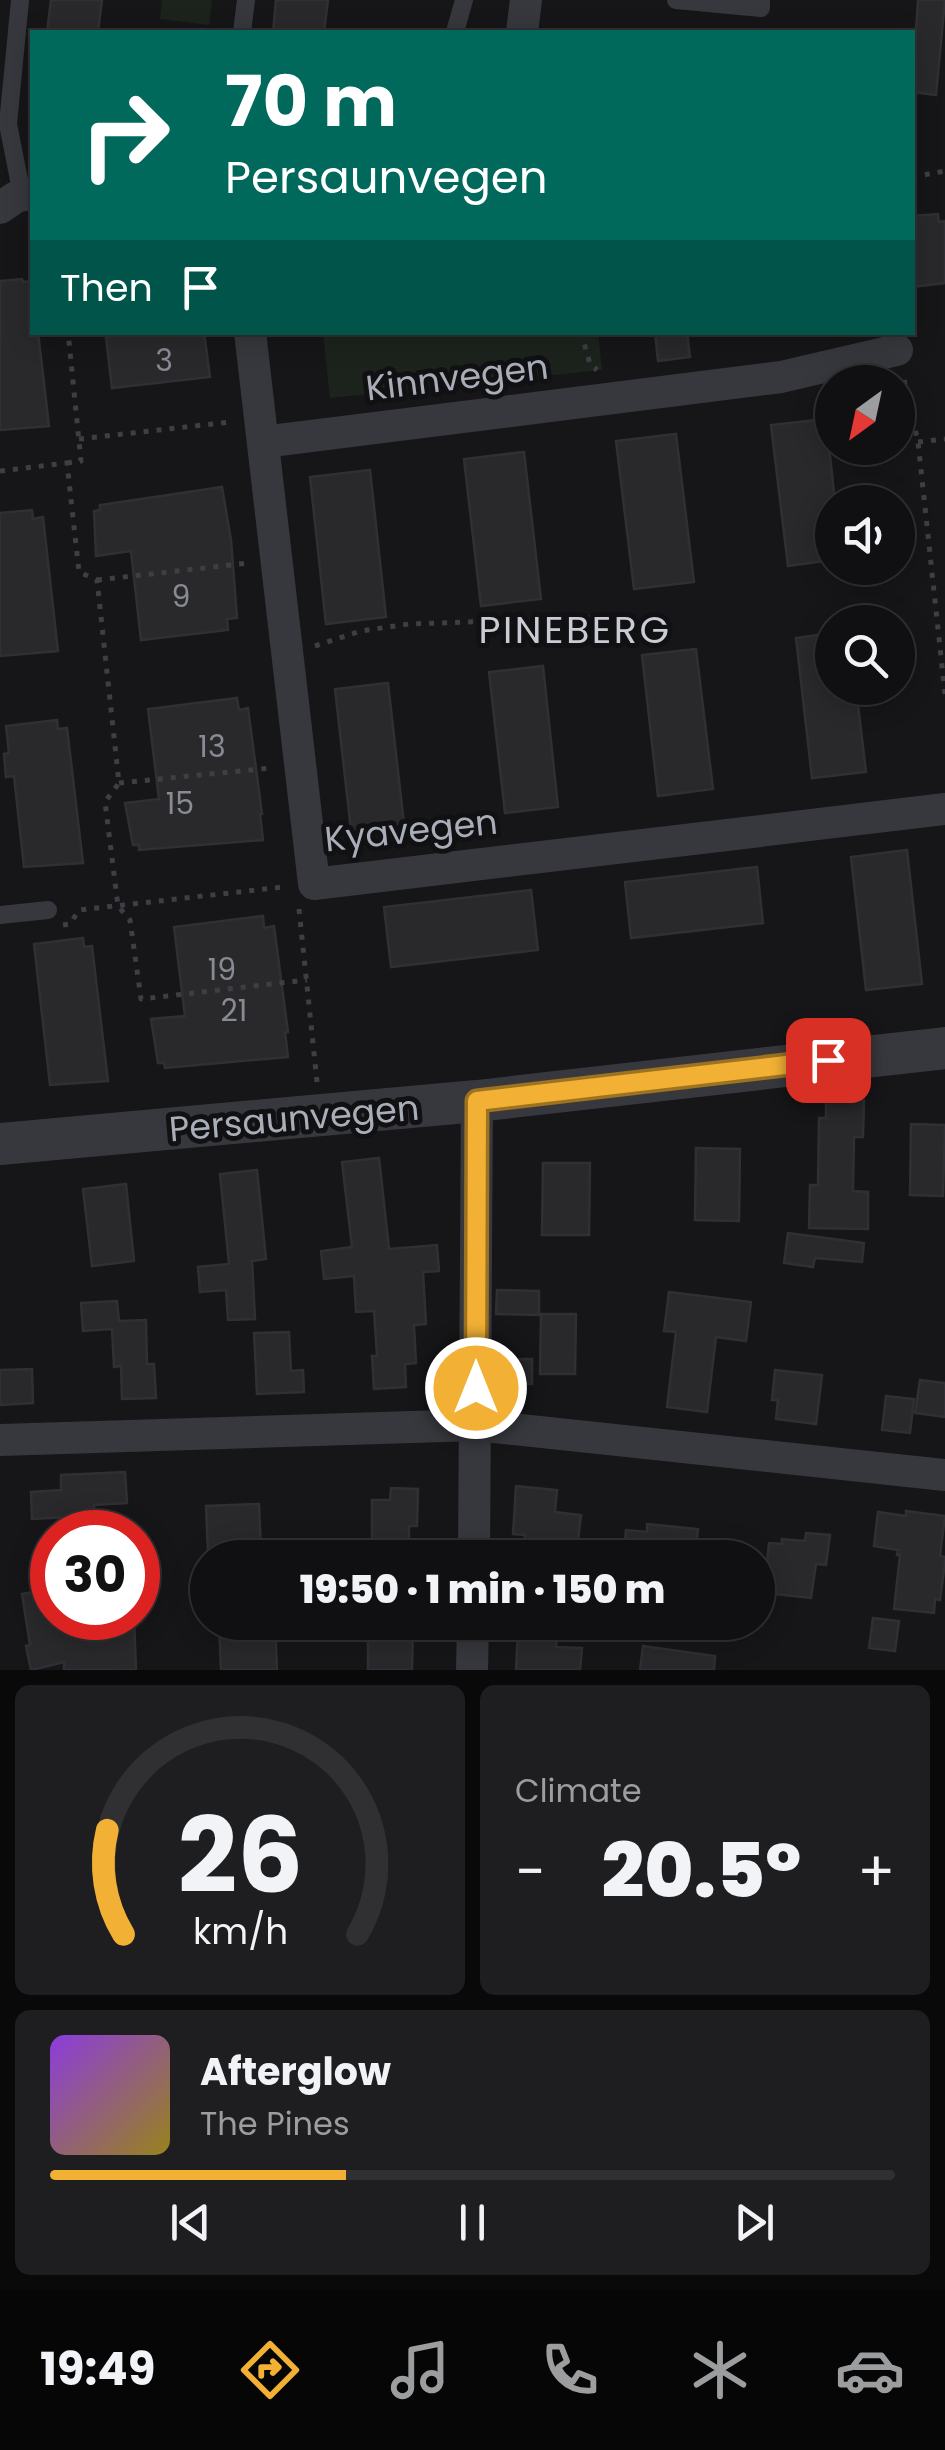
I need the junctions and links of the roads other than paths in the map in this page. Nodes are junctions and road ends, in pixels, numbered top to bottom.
1 (20, 0) edge
2 (246, 0) edge
3 (464, 0) edge
4 (526, 0) edge
5 (676, 0) edge
6 (761, 4) edge
7 (242, 30) edge
8 (456, 30) edge
9 (522, 30) edge
10 (14, 197) edge
11 (250, 335) edge
12 (897, 350) road end
13 (261, 430) junction
14 (945, 809) edge
15 (0, 915) edge
16 (50, 918) road end
17 (945, 1048) edge
18 (477, 1101) junction
19 (0, 1144) edge
20 (476, 1425) junction
21 (0, 1440) edge
22 (945, 1475) edge
23 (474, 1540) edge
24 (473, 1640) edge
25 (472, 1670) edge

1 - 10 lane
2 - 7 lane
3 - 8 lane
4 - 9 street
5 - 6 lane
11 - 13 street, Kyavegen
12 - 13 street, Kinnvegen
13 - 14 street, Kyavegen
15 - 16 lane
17 - 18 street, Persaunvegen
18 - 19 street, Persaunvegen
18 - 20 street
20 - 21 street
20 - 22 street
20 - 23 street
24 - 25 street

